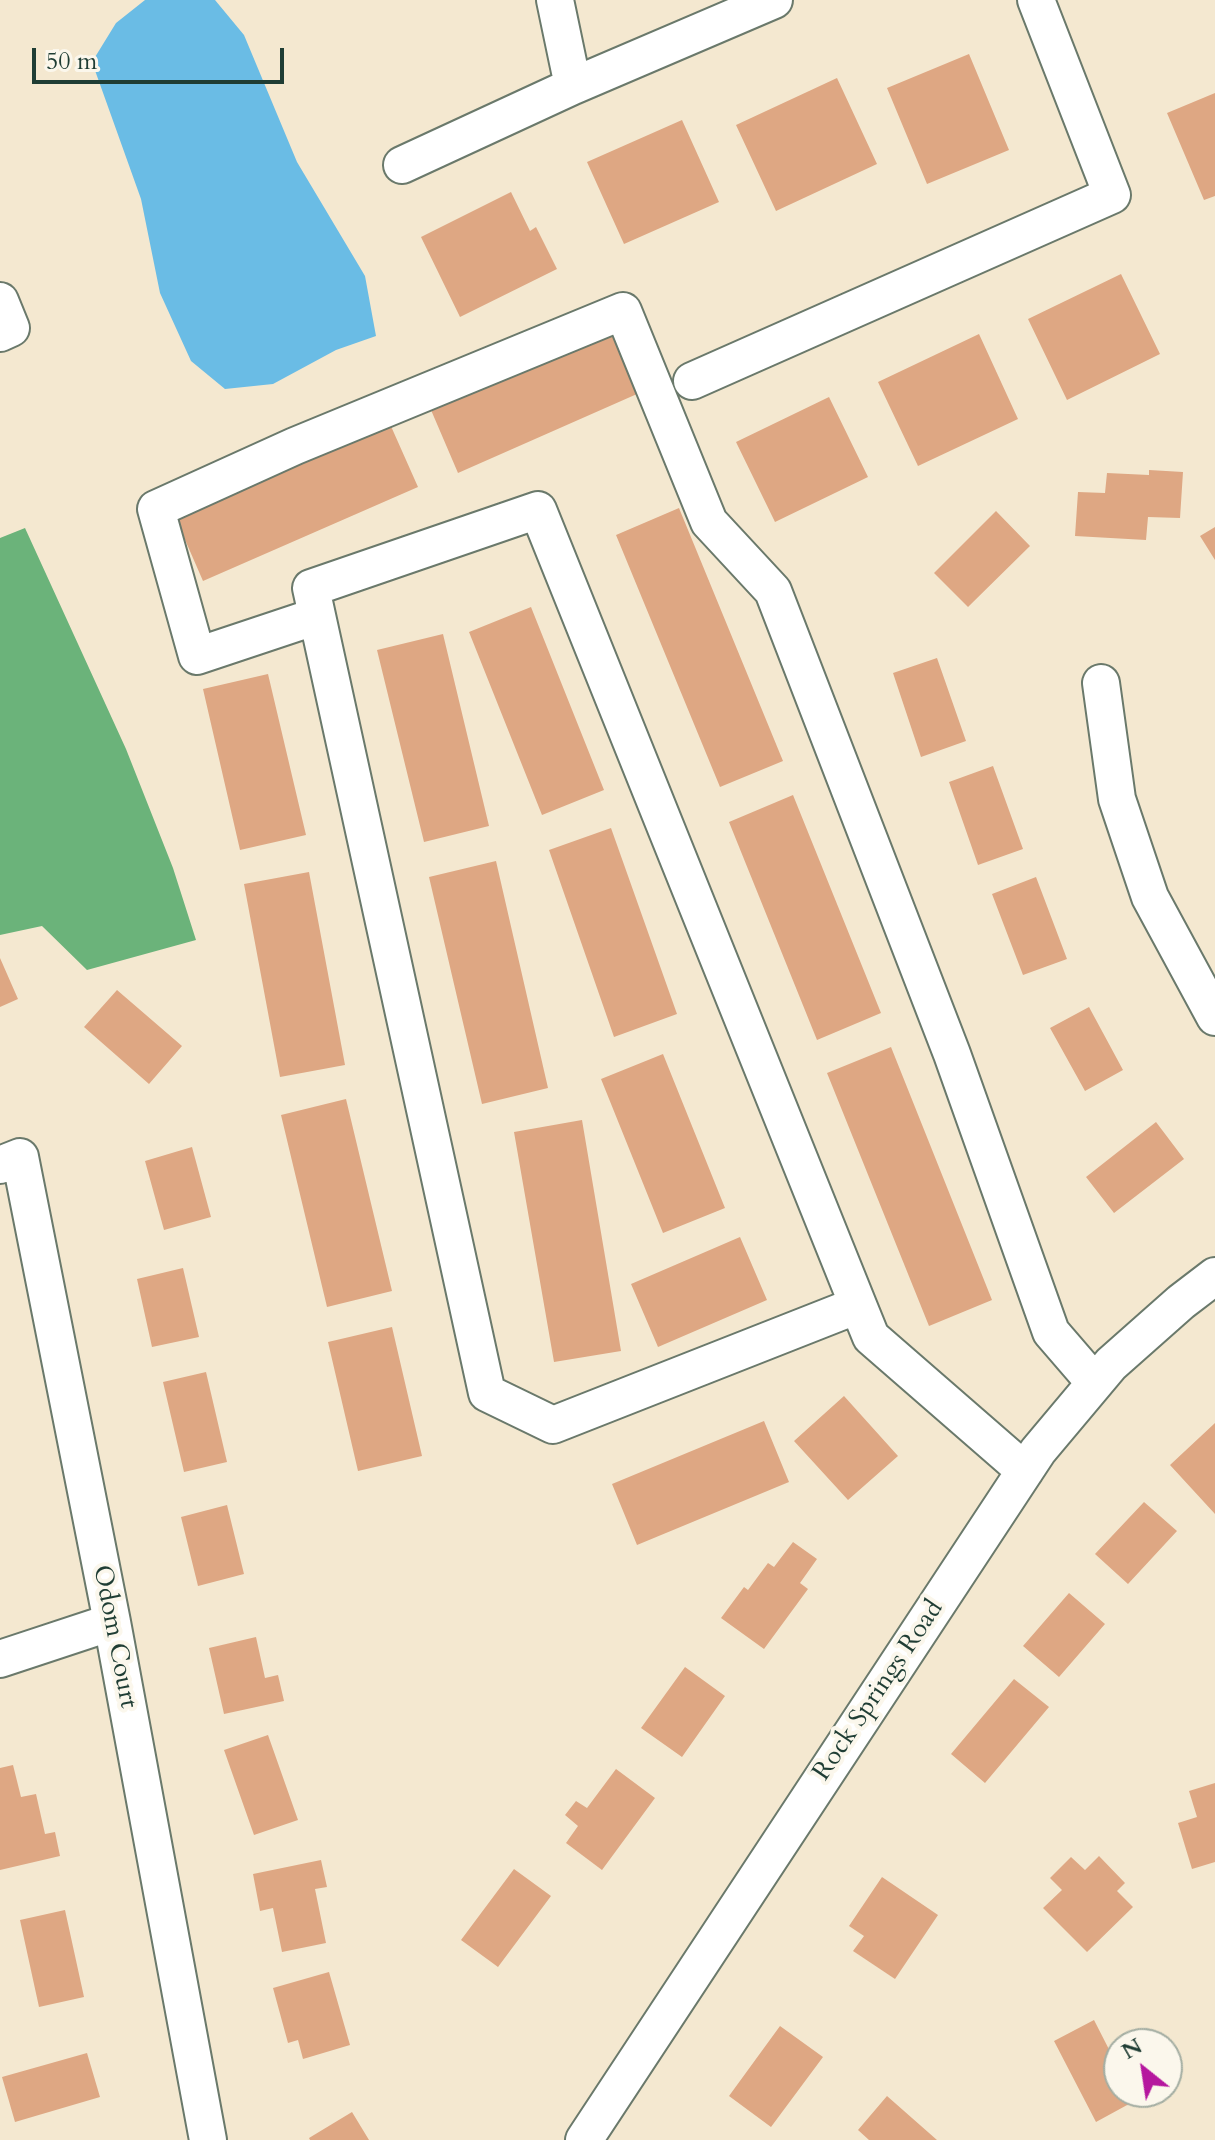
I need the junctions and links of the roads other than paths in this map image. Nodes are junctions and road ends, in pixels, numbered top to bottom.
1 (555, 0) edge
2 (774, 0) edge
3 (1036, 0) edge
4 (573, 86) junction
5 (402, 165) dead end
6 (0, 301) edge
7 (0, 333) edge
8 (692, 381) dead end
9 (317, 616) junction
10 (1101, 683) dead end
11 (1215, 1017) edge
12 (0, 1165) edge
13 (1215, 1276) edge
14 (858, 1305) junction
15 (1095, 1383) junction
16 (1025, 1471) junction
17 (112, 1622) junction
18 (0, 1659) edge
19 (595, 2136) edge
20 (208, 2140) edge

1 - 4 street
2 - 4 street
3 - 8 street
4 - 5 street
6 - 7 street
9 - 14 street
9 - 14 street
9 - 15 street
10 - 11 street
12 - 17 street, Odom Court
13 - 15 street, Rock Springs Road
14 - 16 street
15 - 16 street, Rock Springs Road
16 - 19 street, Rock Springs Road
17 - 18 street
17 - 20 street, Odom Court

